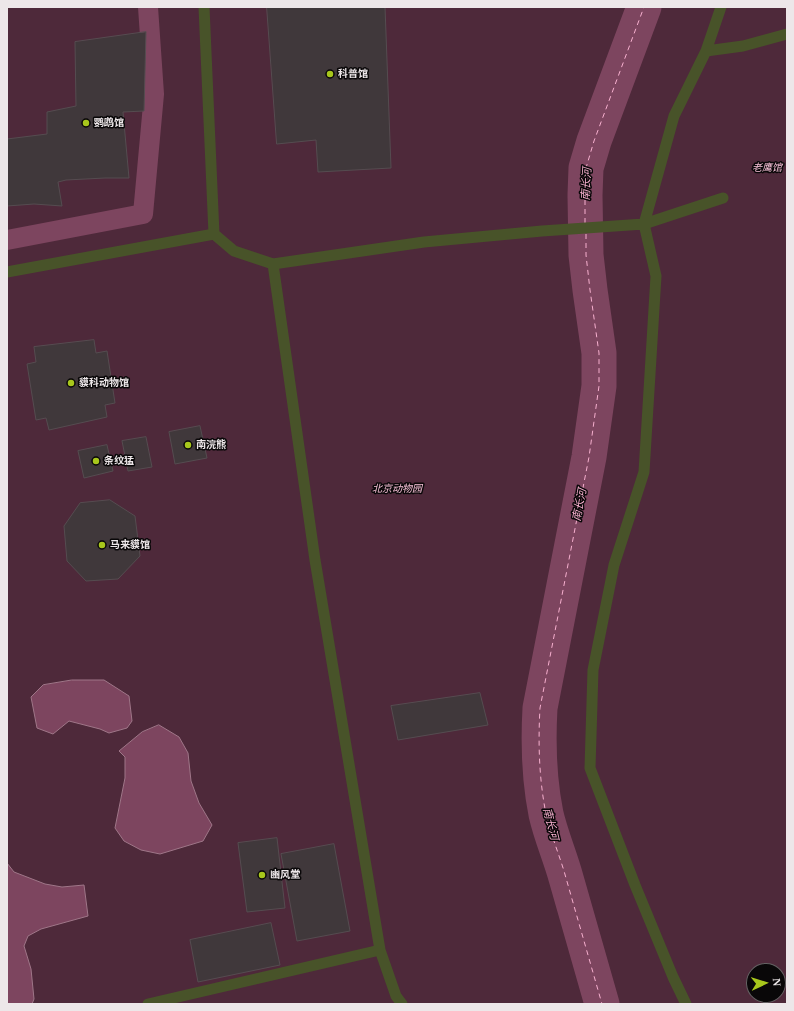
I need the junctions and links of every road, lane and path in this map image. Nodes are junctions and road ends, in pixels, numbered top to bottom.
1 (204, 7) edge
2 (721, 7) edge
3 (787, 34) edge
4 (706, 51) junction
5 (723, 198) dead end
6 (644, 224) junction
7 (214, 234) junction
8 (273, 264) junction
9 (7, 272) edge
10 (380, 950) junction
11 (148, 1004) edge
12 (402, 1004) edge
13 (686, 1004) edge

1 - 7 lane
2 - 4 lane
3 - 4 lane
4 - 6 lane
5 - 6 lane
6 - 8 lane
6 - 13 lane
7 - 8 lane
7 - 9 lane
8 - 10 lane
10 - 11 lane
10 - 12 lane

